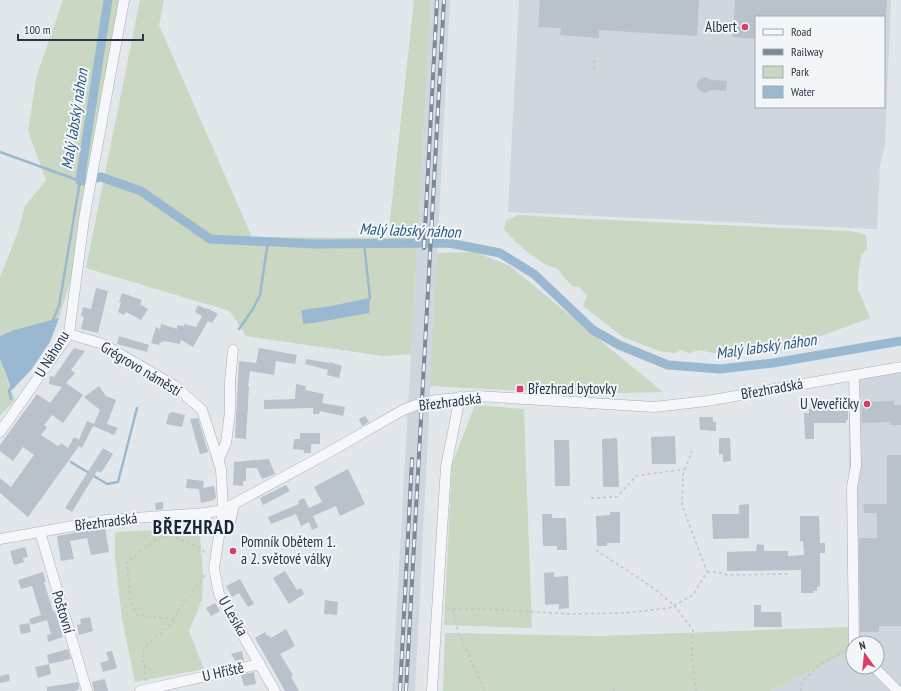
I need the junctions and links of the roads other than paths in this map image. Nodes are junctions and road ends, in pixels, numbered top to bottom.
1 (124, 0) edge
2 (68, 334) junction
3 (232, 350) dead end
4 (901, 367) edge
5 (854, 375) junction
6 (460, 397) junction
7 (0, 432) edge
8 (218, 461) junction
9 (234, 504) junction
10 (223, 510) junction
11 (205, 513) junction
12 (40, 532) junction
13 (220, 533) junction
14 (0, 539) edge
15 (854, 635) edge
16 (260, 664) junction
17 (882, 675) edge
18 (144, 690) edge
19 (87, 691) edge
20 (275, 691) edge
21 (432, 691) edge
22 (898, 691) edge

1 - 2 street, U Náhonu
2 - 7 street, U Náhonu
2 - 8 street, Grégrovo náměstí
3 - 8 street
4 - 5 street, Březhradská
5 - 6 street, Březhradská
5 - 15 street
6 - 9 street, Březhradská
6 - 21 street
8 - 10 street, Grégrovo náměstí
9 - 10 street, Březhradská
9 - 13 street
10 - 11 street, Březhradská
10 - 13 street, U Lesíka
11 - 12 street, Březhradská
11 - 13 street
12 - 14 street, Březhradská
12 - 19 street, Poštovní
13 - 16 street, U Lesíka
16 - 18 street, U Hřiště
16 - 20 street, U Lesíka
17 - 22 street

